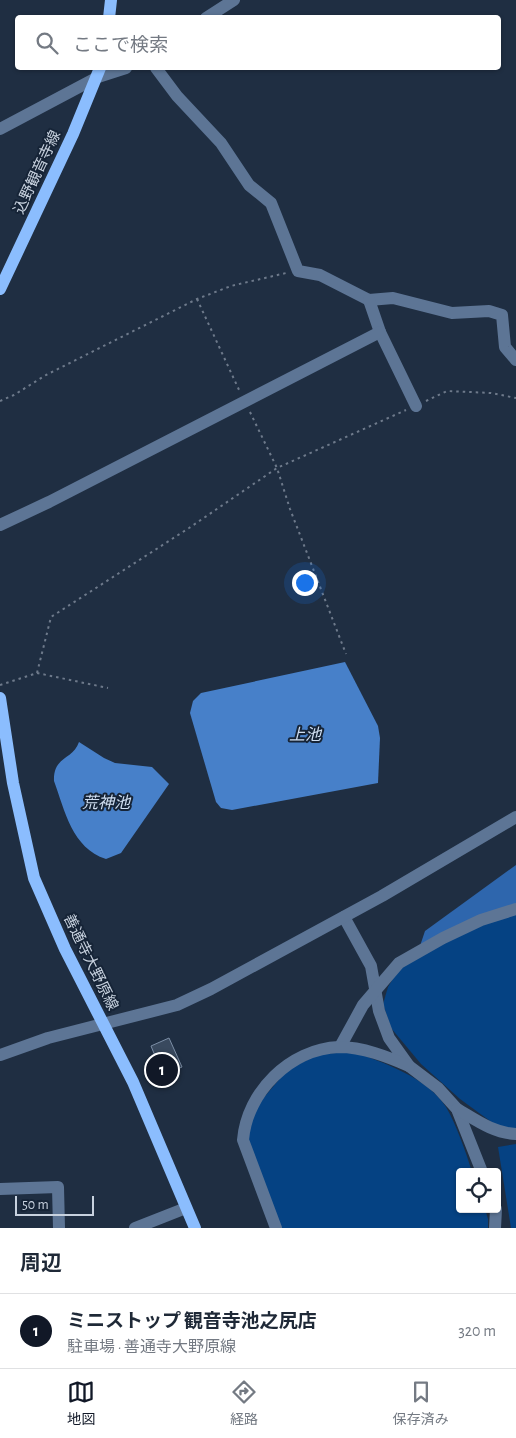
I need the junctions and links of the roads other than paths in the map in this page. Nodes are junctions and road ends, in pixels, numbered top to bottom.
1 (111, 0) edge
2 (234, 0) edge
3 (109, 15) edge
4 (211, 15) edge
5 (112, 70) edge
6 (158, 70) edge
7 (99, 72) edge
8 (0, 129) edge
9 (0, 289) edge
10 (369, 300) junction
11 (380, 332) junction
12 (516, 360) edge
13 (416, 406) road end
14 (0, 525) edge
15 (0, 698) edge
16 (516, 817) edge
17 (516, 909) edge
18 (344, 917) junction
19 (376, 990) junction
20 (103, 1023) junction
21 (340, 1047) junction
22 (0, 1055) edge
23 (409, 1066) junction
24 (457, 1108) junction
25 (516, 1134) edge
26 (480, 1168) edge
27 (0, 1189) edge
28 (186, 1208) junction
29 (496, 1213) edge
30 (59, 1228) edge
31 (135, 1228) edge
32 (195, 1228) edge
33 (276, 1228) edge
34 (495, 1228) edge

1 - 3 main road
2 - 4 street
5 - 7 street
6 - 10 street
7 - 8 street
7 - 9 main road, 込野観音寺線
10 - 11 street
10 - 12 street
11 - 13 street
11 - 14 street
15 - 20 main road, 善通寺大野原線
16 - 18 street
17 - 19 street
18 - 19 street
18 - 20 street
19 - 21 street
19 - 23 street
20 - 22 street
20 - 28 main road, 善通寺大野原線
21 - 23 street
21 - 33 street
23 - 24 street
24 - 25 street
24 - 26 street
27 - 30 street
28 - 31 street
28 - 32 main road, 善通寺大野原線
29 - 34 street

